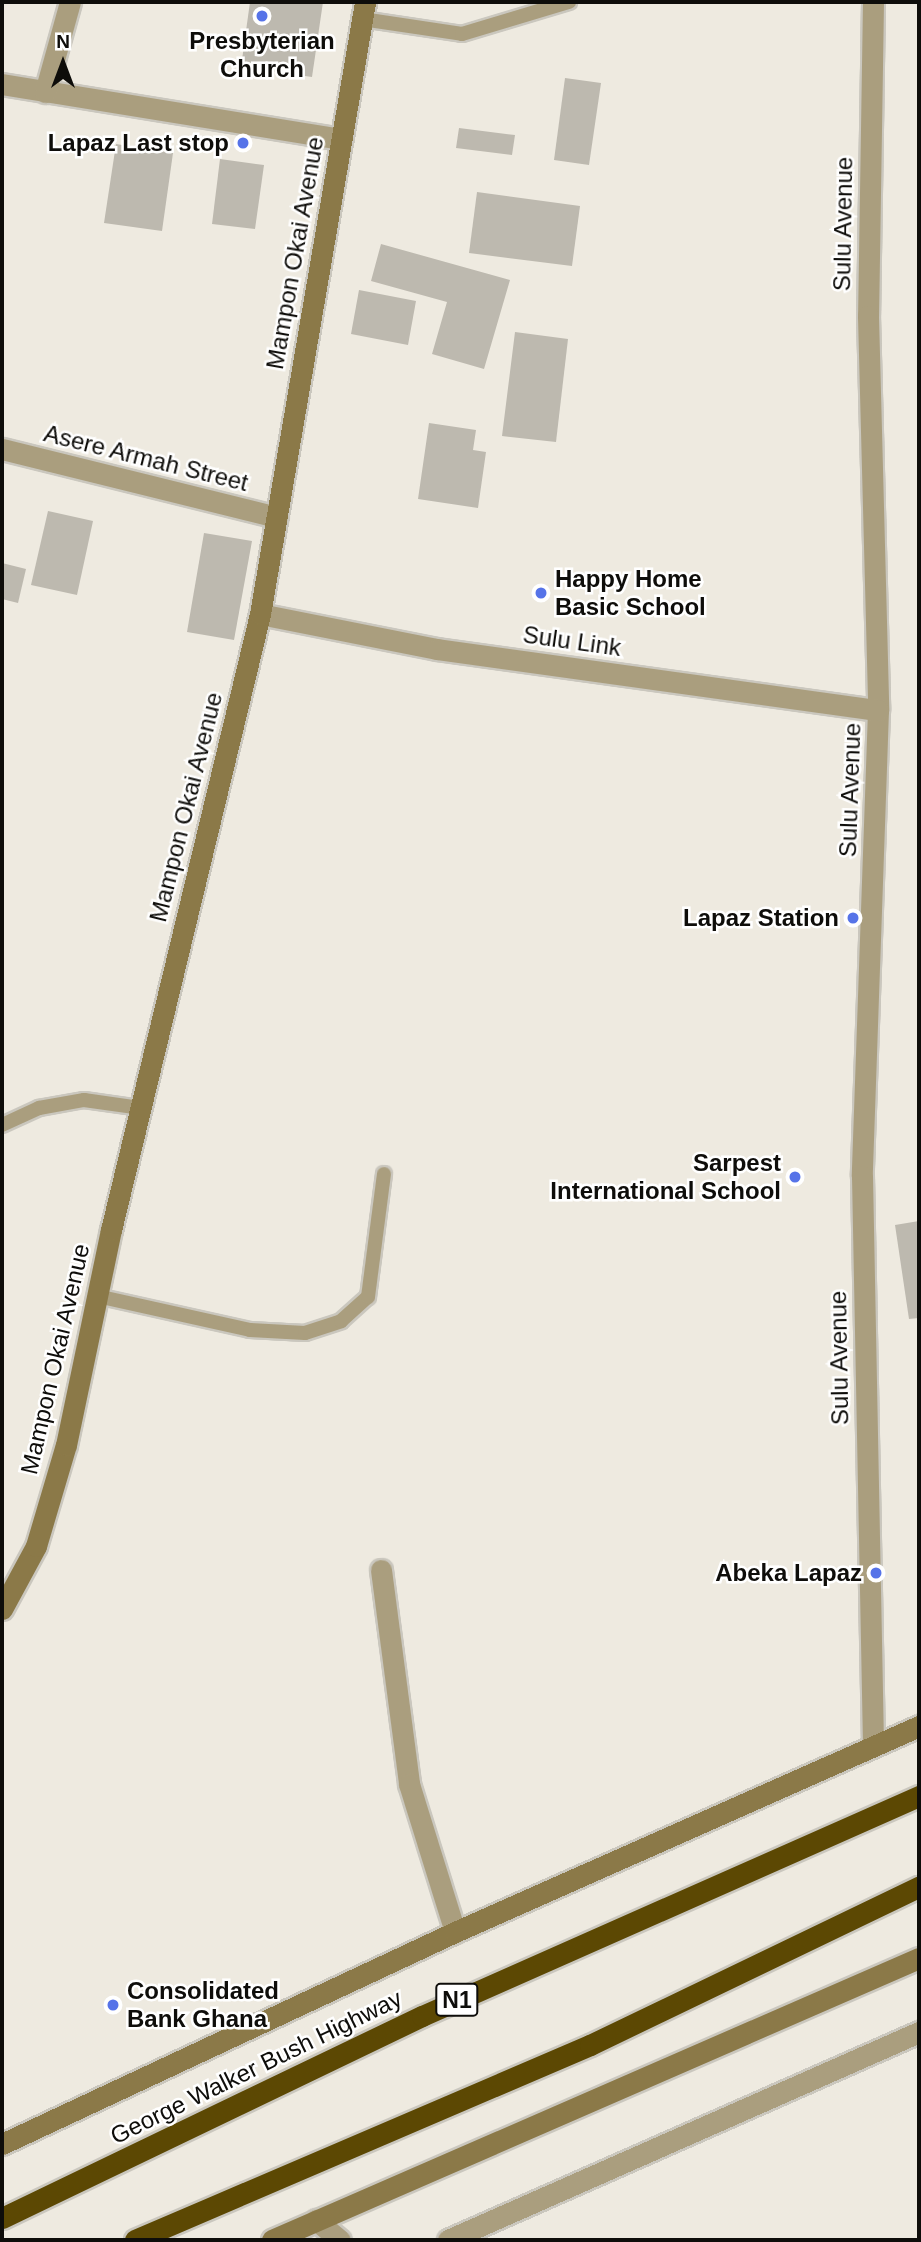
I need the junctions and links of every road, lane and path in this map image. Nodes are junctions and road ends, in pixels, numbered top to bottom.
1 (70, 2) edge
2 (569, 2) edge
3 (873, 2) edge
4 (363, 10) edge
5 (2, 84) edge
6 (46, 92) junction
7 (341, 139) junction
8 (2, 449) edge
9 (277, 517) junction
10 (260, 614) junction
11 (878, 710) junction
12 (141, 1108) junction
13 (2, 1125) edge
14 (384, 1174) dead end
15 (97, 1296) junction
16 (381, 1570) dead end
17 (2, 1609) edge
18 (919, 1726) edge
19 (873, 1746) junction
20 (919, 1797) edge
21 (919, 1888) edge
22 (455, 1933) junction
23 (919, 1958) edge
24 (919, 2032) edge
25 (2, 2144) edge
26 (2, 2218) edge
27 (316, 2220) junction
28 (135, 2240) edge
29 (272, 2240) edge
30 (340, 2240) edge
31 (448, 2240) edge

1 - 6 street
2 - 4 lane
3 - 11 street, Sulu Avenue
4 - 7 street, Mampon Okai Avenue
5 - 6 street
6 - 7 street
7 - 9 street, Mampon Okai Avenue
8 - 9 street, Asere Armah Street
9 - 10 street, Mampon Okai Avenue
10 - 11 street, Sulu Link
10 - 12 street, Mampon Okai Avenue
11 - 19 street, Sulu Avenue
12 - 13 lane
12 - 15 street, Mampon Okai Avenue
14 - 15 lane
15 - 17 street, Mampon Okai Avenue
16 - 22 street
18 - 19 street, George Walker Bush Highway
19 - 22 street, George Walker Bush Highway
20 - 26 highway, George Walker Bush Highway / N1
21 - 28 highway
22 - 25 street, George Walker Bush Highway
23 - 27 street
24 - 31 street
27 - 29 street
27 - 30 street

